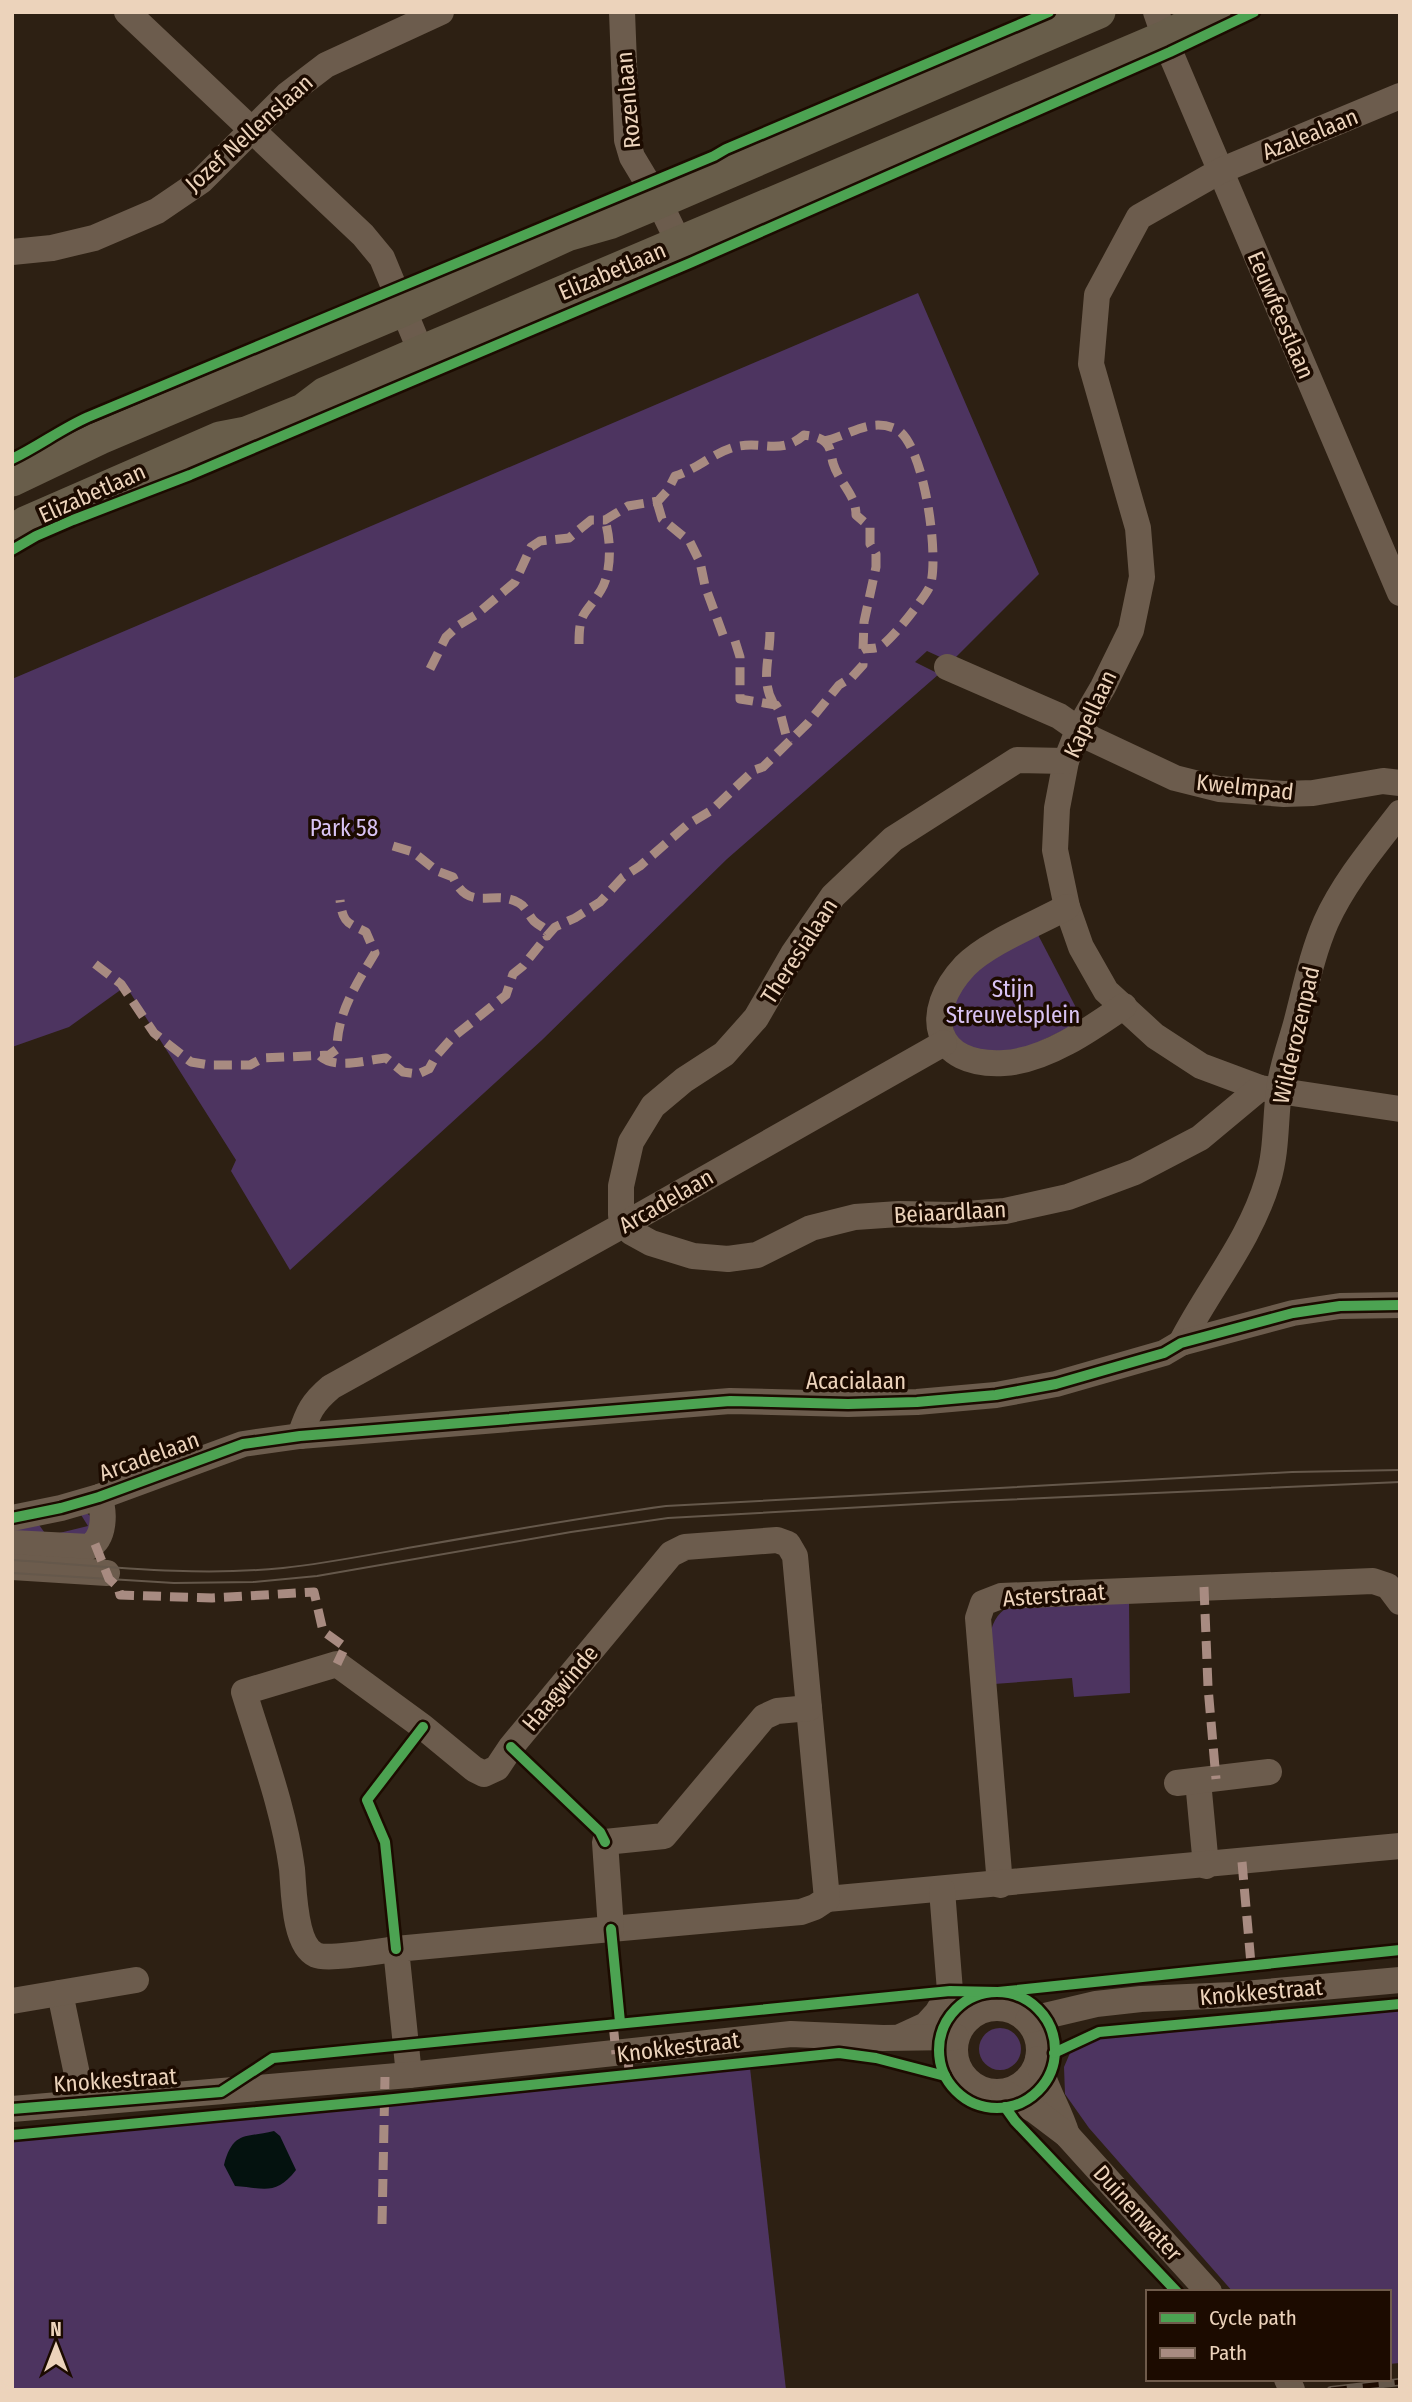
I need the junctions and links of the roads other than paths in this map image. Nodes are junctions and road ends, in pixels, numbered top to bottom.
1 (127, 12) edge
2 (441, 12) edge
3 (622, 12) edge
4 (1099, 12) edge
5 (1214, 12) edge
6 (1161, 25) edge
7 (1400, 96) edge
8 (254, 130) junction
9 (1220, 170) junction
10 (654, 193) junction
11 (679, 243) junction
12 (12, 253) edge
13 (399, 300) junction
14 (421, 352) junction
15 (12, 480) edge
16 (12, 531) edge
17 (1400, 593) edge
18 (947, 667) dead end
19 (1079, 728) junction
20 (1066, 761) junction
21 (1400, 783) edge
22 (1400, 813) edge
23 (1067, 907) junction
24 (1124, 1006) junction
25 (944, 1043) junction
26 (1269, 1088) junction
27 (1400, 1109) edge
28 (625, 1224) junction
29 (1400, 1305) edge
30 (1181, 1343) junction
31 (300, 1436) junction
32 (99, 1497) junction
33 (12, 1518) edge
34 (12, 1544) edge
35 (12, 1567) edge
36 (107, 1573) dead end
37 (1400, 1602) edge
38 (809, 1708) junction
39 (1269, 1772) dead end
40 (1400, 1846) edge
41 (1206, 1866) junction
42 (1000, 1885) junction
43 (942, 1890) junction
44 (827, 1899) junction
45 (611, 1929) junction
46 (396, 1949) junction
47 (136, 1980) dead end
48 (1400, 1980) edge
49 (950, 1991) junction
50 (60, 1993) junction
51 (12, 2001) edge
52 (1122, 2001) junction
53 (981, 2010) junction
54 (1028, 2020) junction
55 (883, 2038) junction
56 (956, 2049) junction
57 (1039, 2052) junction
58 (409, 2075) junction
59 (1003, 2092) junction
60 (83, 2103) junction
61 (12, 2109) edge
62 (1067, 2135) junction
63 (1207, 2290) edge

1 - 8 street
2 - 8 street, Jozef Nellenslaan
3 - 10 street, Rozenlaan
4 - 10 main road, Elizabetlaan
5 - 6 main road, Elizabetlaan
6 - 9 street, Eeuwfeestlaan
6 - 11 main road, Elizabetlaan
7 - 9 street, Azalealaan
8 - 12 street, Jozef Nellenslaan
8 - 13 street
9 - 17 street, Eeuwfeestlaan
9 - 19 street, Kapellaan
10 - 11 street, Rozenlaan
10 - 13 main road, Elizabetlaan
11 - 14 main road, Elizabetlaan
13 - 14 street
13 - 15 main road, Elizabetlaan
14 - 16 main road, Elizabetlaan
18 - 19 street, Kwelmpad
19 - 20 street, Kapellaan
19 - 21 street, Kwelmpad
20 - 23 street, Kapellaan
20 - 28 street, Theresialaan
22 - 26 street, Wilderozenpad
23 - 24 street, Kapellaan
23 - 25 street
24 - 25 street
24 - 26 street, Kapellaan
25 - 28 street, Arcadelaan
26 - 27 street, Kapellaan
26 - 28 street, Beiaardlaan
26 - 30 street, Wilderozenpad
28 - 31 street, Arcadelaan
29 - 30 street, Acacialaan
30 - 31 street, Acacialaan
31 - 32 street, Arcadelaan
32 - 33 street, Arcadelaan
32 - 34 street, Arcadelaan
35 - 36 street
37 - 42 street, Asterstraat
38 - 44 street, Haagwinde
38 - 45 street
38 - 46 street, Haagwinde
39 - 41 street
40 - 41 street
41 - 42 street
42 - 43 street
43 - 44 street, Haagwinde
43 - 49 street
44 - 45 street, Haagwinde
45 - 46 street, Haagwinde
46 - 58 street
47 - 50 street
48 - 52 street, Knokkestraat
49 - 53 street
49 - 55 street
50 - 51 street
50 - 60 street
52 - 54 street, Knokkestraat
52 - 57 street, Knokkestraat
53 - 54 street
53 - 56 street
54 - 57 street
55 - 56 street, Knokkestraat
55 - 58 street, Knokkestraat
56 - 59 street
57 - 59 street
57 - 62 street, Duinenwater
58 - 60 street, Knokkestraat
59 - 62 street, Duinenwater
60 - 61 street, Knokkestraat
62 - 63 street, Duinenwater

